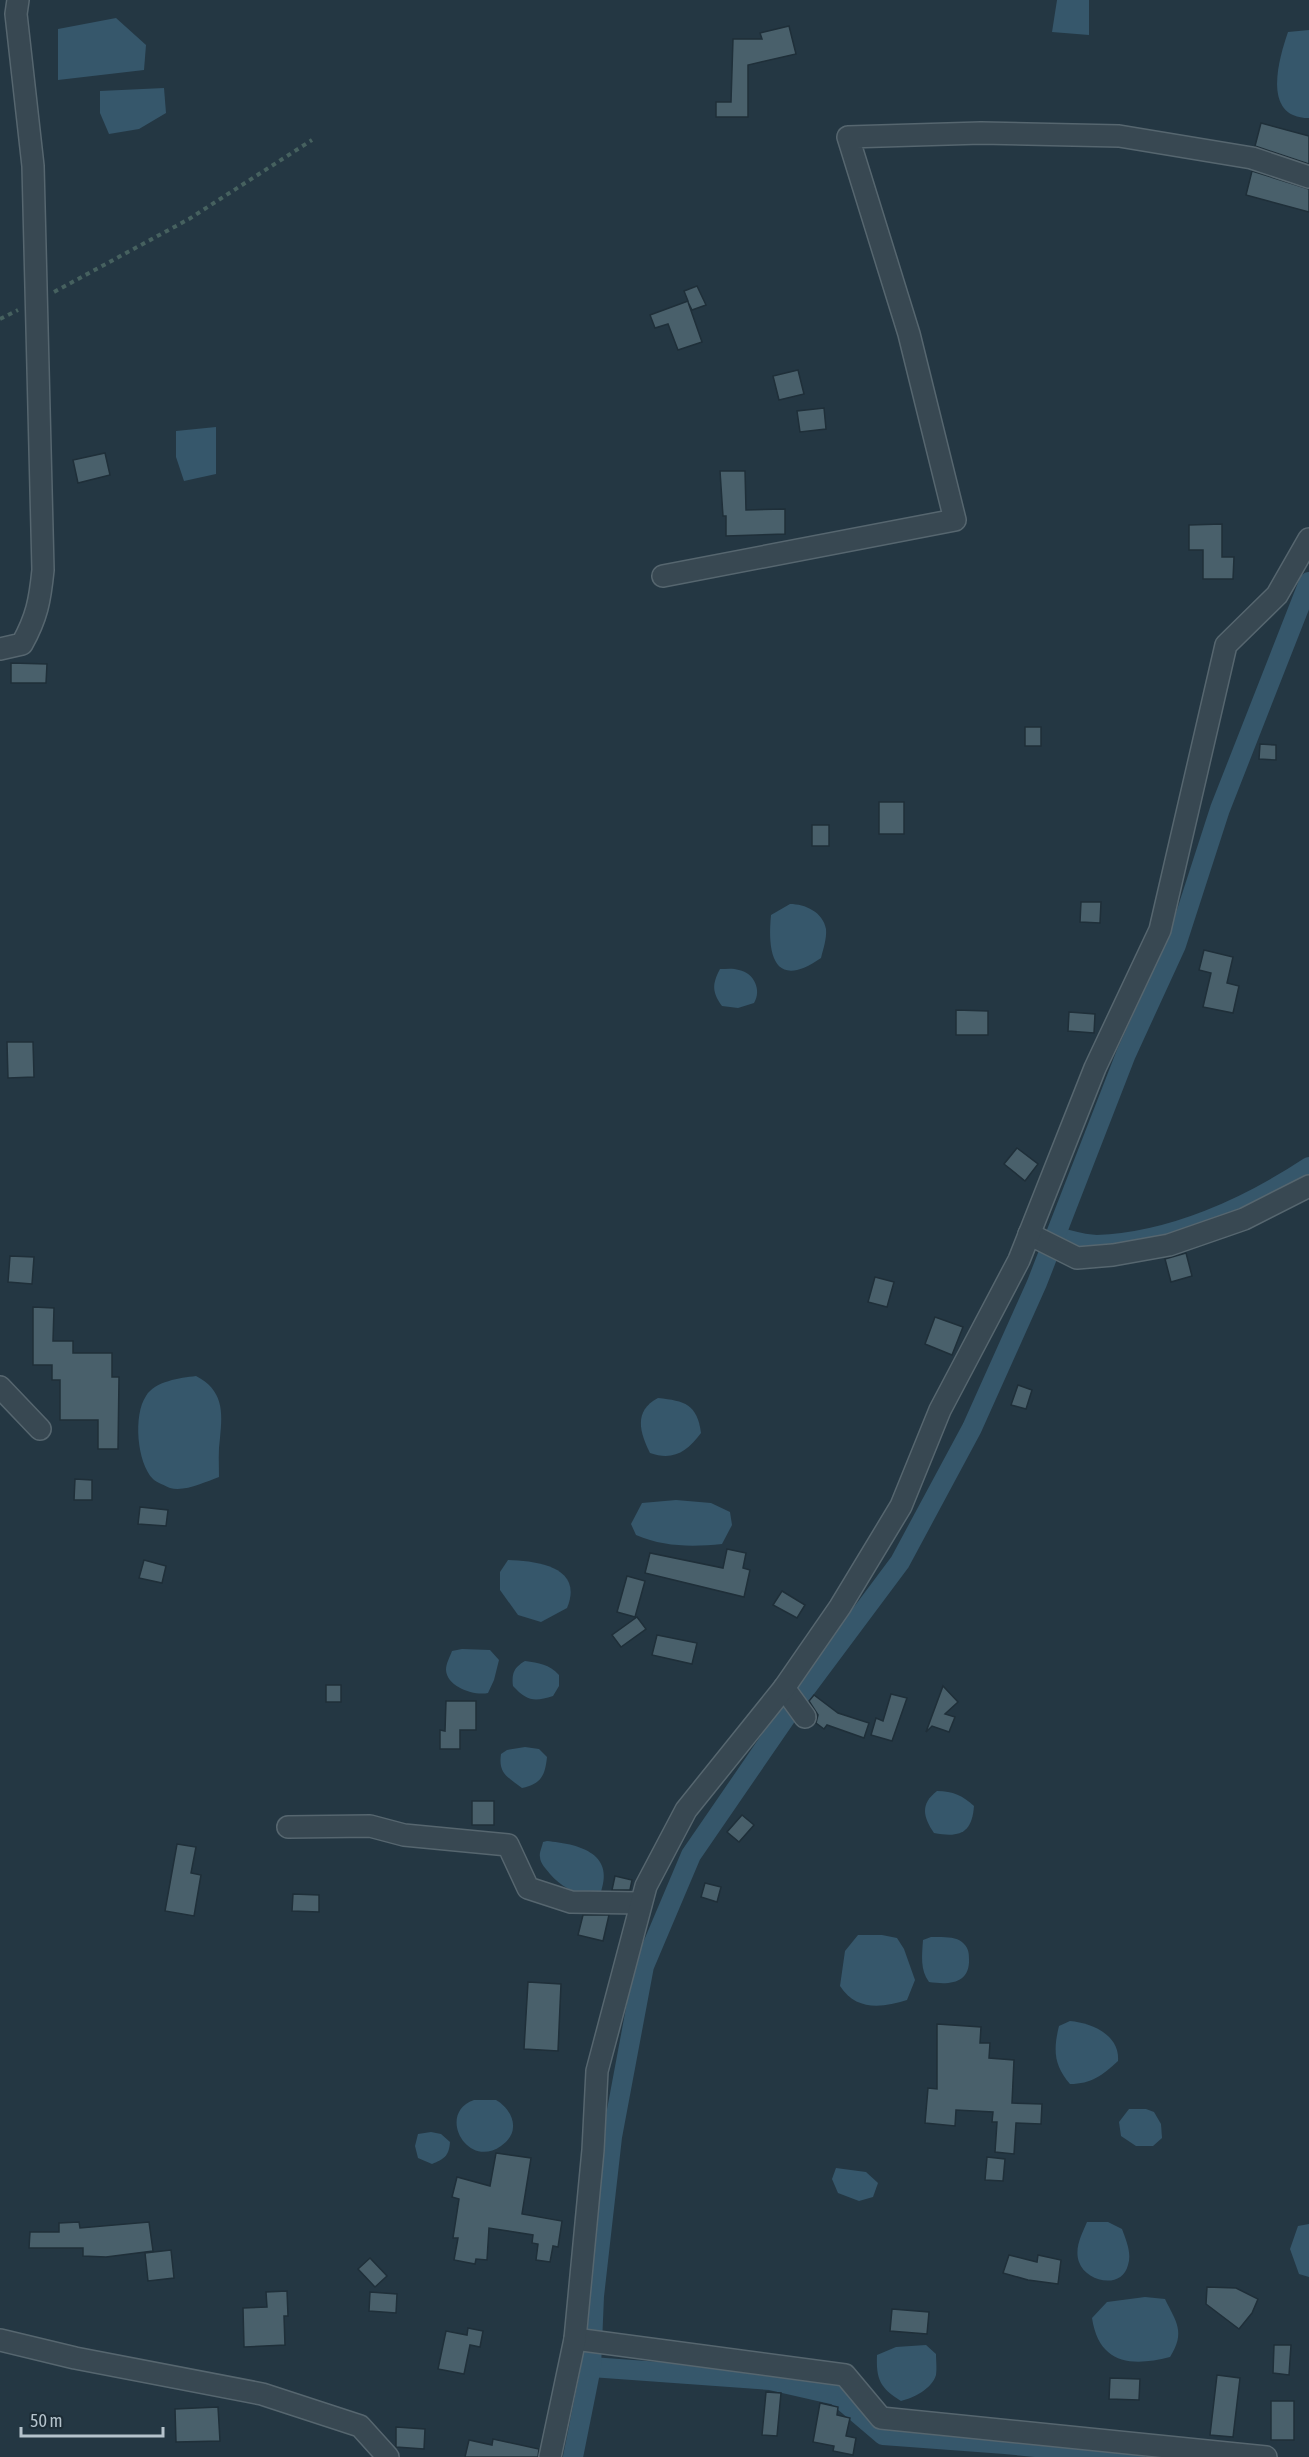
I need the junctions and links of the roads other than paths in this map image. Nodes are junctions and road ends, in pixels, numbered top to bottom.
1 (18, 0) edge
2 (1309, 177) edge
3 (1309, 539) edge
4 (663, 576) dead end
5 (0, 649) edge
6 (1309, 1185) edge
7 (1029, 1234) junction
8 (0, 1387) edge
9 (40, 1429) dead end
10 (784, 1688) junction
11 (806, 1717) dead end
12 (288, 1827) dead end
13 (641, 1904) junction
14 (575, 2339) junction
15 (0, 2340) edge
16 (388, 2457) edge
17 (550, 2457) edge
18 (1266, 2457) edge

1 - 5 street
2 - 4 street
3 - 7 street
6 - 7 street
7 - 10 street
8 - 9 street
10 - 11 street
10 - 13 street
12 - 13 street
13 - 14 street
14 - 17 street
14 - 18 street
15 - 16 street

